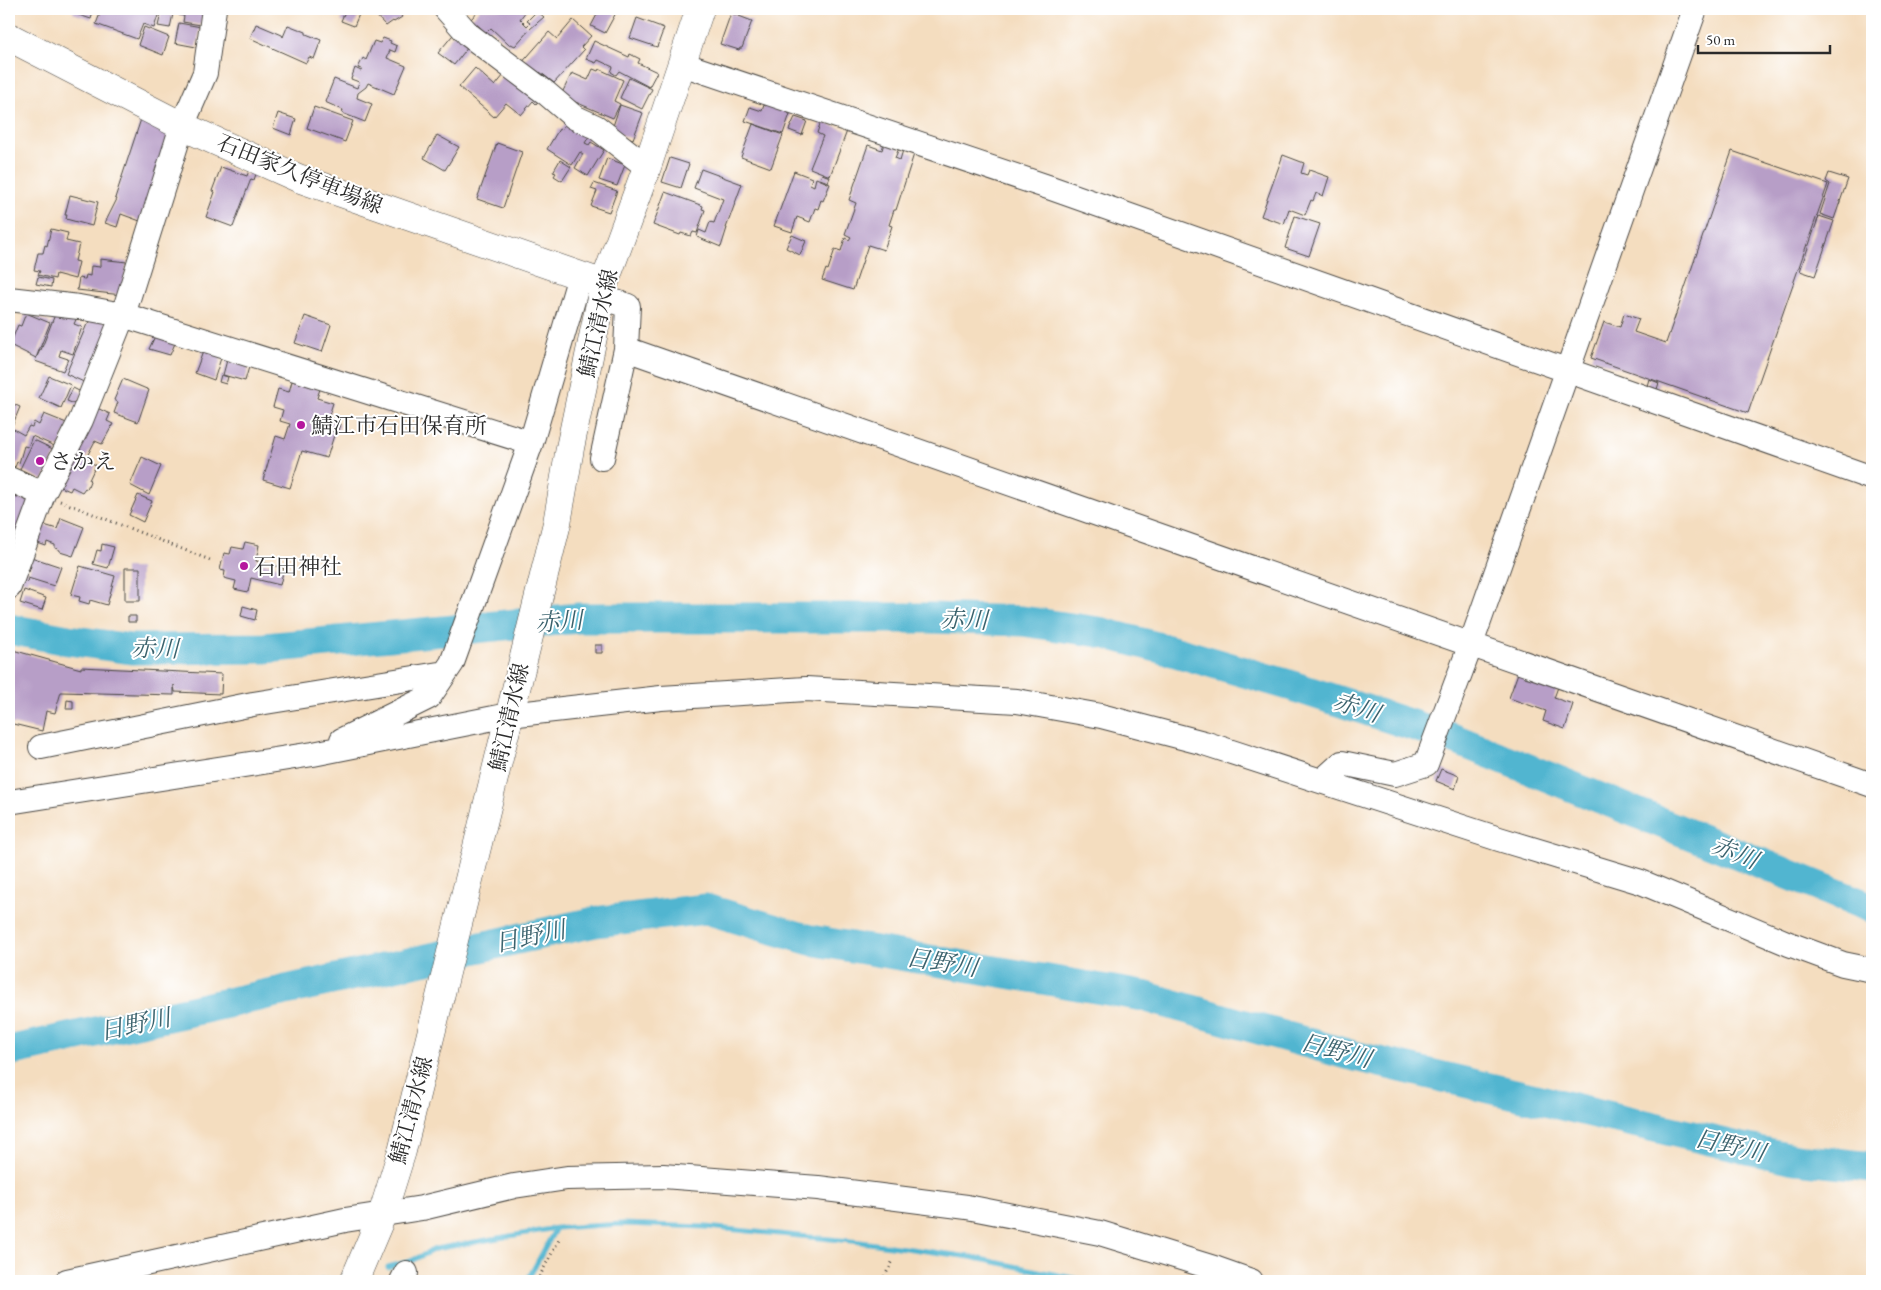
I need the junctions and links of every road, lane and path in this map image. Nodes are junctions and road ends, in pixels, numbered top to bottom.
1 (214, 9) edge
2 (446, 9) edge
3 (700, 9) edge
4 (1695, 9) edge
5 (9, 37) edge
6 (682, 64) junction
7 (182, 126) junction
8 (647, 167) junction
9 (595, 286) junction
10 (9, 299) edge
11 (124, 315) junction
12 (626, 350) junction
13 (1568, 370) junction
14 (531, 443) junction
15 (602, 458) dead end
16 (1872, 478) edge
17 (9, 479) edge
18 (43, 494) junction
19 (210, 560) dead end
20 (9, 587) edge
21 (1471, 644) junction
22 (446, 673) junction
23 (509, 715) junction
24 (41, 747) dead end
25 (313, 754) junction
26 (1322, 780) junction
27 (1872, 785) edge
28 (9, 802) edge
29 (1872, 970) edge
30 (382, 1214) junction
31 (559, 1240) dead end
32 (894, 1259) dead end
33 (67, 1281) edge
34 (354, 1281) edge
35 (537, 1281) edge
36 (882, 1281) edge
37 (1251, 1281) edge

1 - 7 street
2 - 8 street
3 - 6 main road, 鯖江清水線
4 - 13 street
5 - 7 main road, 石田家久停車場線
6 - 8 main road, 鯖江清水線
6 - 13 street
7 - 9 main road, 石田家久停車場線
7 - 11 street
8 - 9 main road, 鯖江清水線
9 - 12 street
9 - 14 street
9 - 23 main road, 鯖江清水線
10 - 11 street
11 - 14 street
11 - 18 street
12 - 15 street
12 - 21 street
13 - 16 street
13 - 21 street
14 - 22 street
17 - 18 street
18 - 19 path
18 - 20 street
21 - 26 street
21 - 27 street
22 - 24 street
22 - 25 street
23 - 25 street
23 - 26 street
23 - 30 main road, 鯖江清水線
25 - 28 street
26 - 29 street
30 - 33 street
30 - 34 main road, 鯖江清水線
30 - 37 street
31 - 35 path
32 - 36 path

